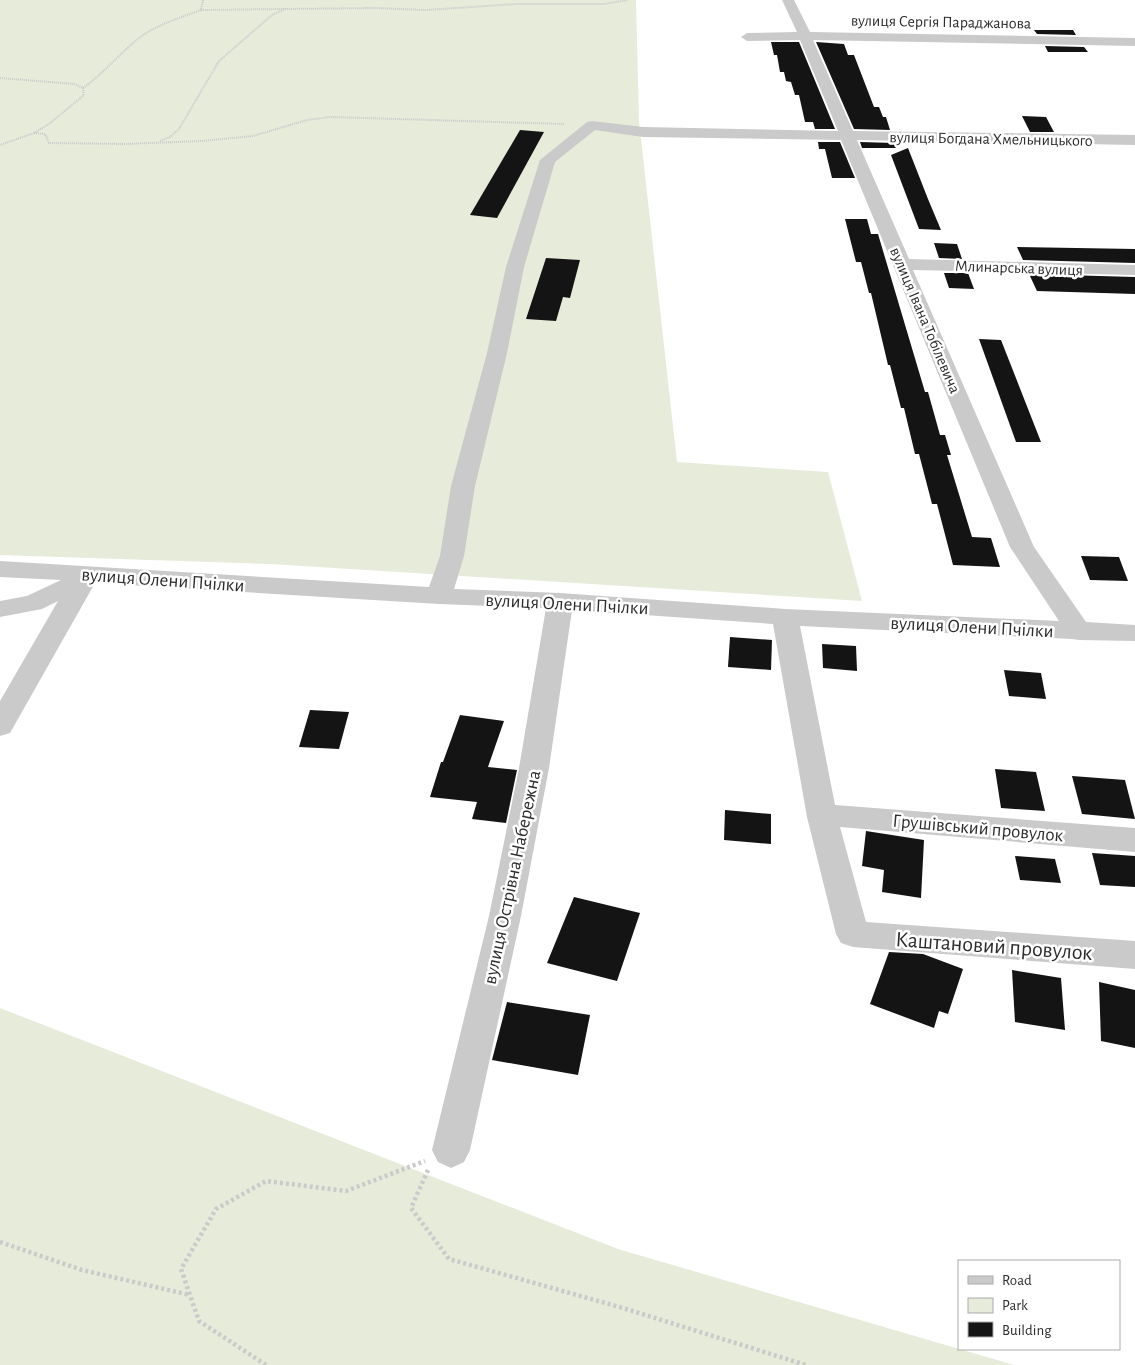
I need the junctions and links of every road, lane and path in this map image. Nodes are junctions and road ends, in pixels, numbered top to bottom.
1 (203, 0) edge
2 (628, 0) edge
3 (788, 0) edge
4 (285, 9) junction
5 (201, 10) junction
6 (805, 36) junction
7 (747, 38) dead end
8 (1135, 42) edge
9 (0, 78) edge
10 (84, 88) junction
11 (592, 125) junction
12 (34, 133) junction
13 (848, 136) junction
14 (1135, 140) edge
15 (156, 142) junction
16 (0, 144) edge
17 (903, 264) junction
18 (1135, 270) edge
19 (0, 569) edge
20 (86, 576) junction
21 (438, 596) junction
22 (560, 601) junction
23 (0, 610) edge
24 (785, 617) junction
25 (1079, 632) junction
26 (1135, 633) edge
27 (0, 726) edge
28 (822, 817) junction
29 (1135, 840) edge
30 (1135, 955) edge
31 (451, 1150) junction
32 (0, 1242) edge
33 (190, 1295) junction
34 (266, 1365) edge
35 (806, 1365) edge

1 - 5 path
2 - 4 path
3 - 6 street, вулиця Івана Тобілевича
4 - 5 path
4 - 15 path
5 - 10 path
6 - 7 street, вулиця Сергія Параджанова
6 - 8 street, вулиця Сергія Параджанова
6 - 13 street, вулиця Івана Тобілевича
9 - 10 path
10 - 12 path
11 - 13 street, вулиця Богдана Хмельницького
11 - 15 path
11 - 21 street
12 - 15 path
12 - 16 path
13 - 14 street, вулиця Богдана Хмельницького
13 - 17 street, вулиця Івана Тобілевича
17 - 18 street, Млинарська вулиця
17 - 25 street, вулиця Івана Тобілевича
19 - 20 street, вулиця Олени Пчілки
20 - 21 street, вулиця Олени Пчілки
20 - 23 street
20 - 27 street
21 - 22 street, вулиця Олени Пчілки
22 - 24 street, вулиця Олени Пчілки
22 - 31 street, вулиця Острівна Набережна
24 - 25 street, вулиця Олени Пчілки
24 - 28 street
25 - 26 street, вулиця Олени Пчілки
28 - 29 street, Грушівський провулок
28 - 30 street, Каштановий провулок
31 - 33 path
31 - 35 path
32 - 33 path
33 - 34 path

